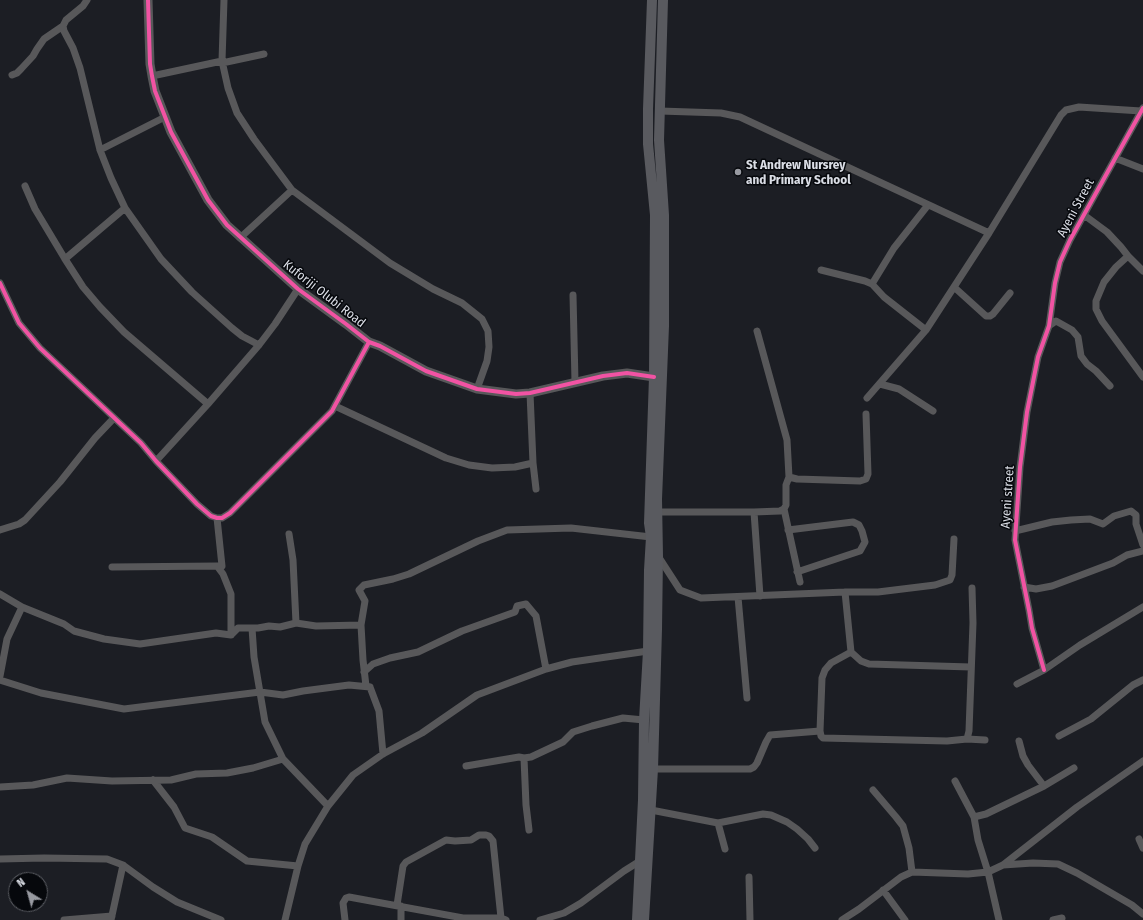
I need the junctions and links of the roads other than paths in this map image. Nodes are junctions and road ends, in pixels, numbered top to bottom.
1 (87, 0) edge
2 (148, 0) edge
3 (224, 0) edge
4 (652, 0) edge
5 (664, 0) edge
6 (63, 26) junction
7 (264, 54) dead end
8 (222, 62) junction
9 (12, 74) dead end
10 (152, 76) junction
11 (1142, 110) edge
12 (660, 111) junction
13 (165, 117) junction
14 (100, 150) junction
15 (1115, 158) junction
16 (1143, 169) edge
17 (25, 186) dead end
18 (292, 190) junction
19 (928, 205) junction
20 (125, 208) junction
21 (659, 215) junction
22 (1084, 215) junction
23 (989, 233) junction
24 (240, 238) junction
25 (1128, 256) junction
26 (65, 259) junction
27 (821, 270) dead end
28 (1143, 271) edge
29 (0, 283) edge
30 (872, 284) junction
31 (954, 287) junction
32 (298, 289) junction
33 (1010, 293) dead end
34 (573, 295) dead end
35 (1049, 326) junction
36 (757, 330) dead end
37 (926, 330) junction
38 (369, 342) junction
39 (259, 345) junction
40 (654, 377) junction
41 (1143, 377) edge
42 (575, 382) junction
43 (880, 384) junction
44 (1110, 386) dead end
45 (477, 389) junction
46 (530, 393) junction
47 (867, 398) dead end
48 (208, 404) junction
49 (335, 406) junction
50 (933, 412) dead end
51 (866, 414) dead end
52 (114, 418) junction
53 (156, 461) junction
54 (533, 463) junction
55 (655, 465) junction
56 (789, 477) junction
57 (536, 489) dead end
58 (784, 509) junction
59 (657, 512) junction
60 (754, 512) junction
61 (217, 518) junction
62 (0, 530) edge
63 (788, 530) junction
64 (1015, 531) junction
65 (289, 534) dead end
66 (651, 537) junction
67 (954, 539) dead end
68 (1143, 544) edge
69 (1143, 551) edge
70 (658, 556) junction
71 (217, 566) junction
72 (112, 567) dead end
73 (797, 572) junction
74 (800, 582) dead end
75 (1024, 587) junction
76 (972, 588) dead end
77 (845, 592) junction
78 (0, 594) edge
79 (760, 596) junction
80 (738, 597) junction
81 (22, 606) junction
82 (1143, 607) edge
83 (296, 623) junction
84 (361, 625) junction
85 (252, 628) junction
86 (231, 635) junction
87 (648, 651) junction
88 (851, 652) junction
89 (971, 667) junction
90 (546, 669) junction
91 (1044, 670) junction
92 (364, 672) junction
93 (0, 676) edge
94 (0, 680) edge
95 (1143, 680) edge
96 (1017, 684) dead end
97 (370, 687) junction
98 (260, 692) junction
99 (748, 698) dead end
100 (644, 720) junction
101 (820, 731) junction
102 (1059, 736) dead end
103 (967, 739) junction
104 (985, 740) dead end
105 (1019, 740) dead end
106 (383, 754) junction
107 (524, 758) junction
108 (283, 759) junction
109 (1143, 761) edge
110 (466, 766) dead end
111 (1074, 768) dead end
112 (653, 769) junction
113 (153, 780) junction
114 (955, 781) dead end
115 (1044, 786) junction
116 (0, 787) edge
117 (873, 790) dead end
118 (328, 806) junction
119 (652, 810) junction
120 (974, 817) junction
121 (718, 823) junction
122 (529, 830) dead end
123 (1139, 839) dead end
124 (815, 848) dead end
125 (1143, 848) edge
126 (725, 849) dead end
127 (0, 859) edge
128 (640, 862) junction
129 (123, 865) junction
130 (298, 866) junction
131 (1003, 866) junction
132 (912, 872) junction
133 (988, 872) junction
134 (748, 877) dead end
135 (883, 890) junction
136 (399, 906) junction
137 (1142, 910) edge
138 (112, 918) edge
139 (1062, 918) dead end
140 (504, 919) edge
141 (64, 920) edge
142 (221, 920) edge
143 (286, 920) edge
144 (345, 920) edge
145 (401, 920) edge
146 (540, 920) edge
147 (636, 920) edge
148 (644, 920) edge
149 (750, 920) edge
150 (842, 920) edge
151 (905, 920) edge
152 (999, 920) edge
153 (1053, 920) edge

1 - 6 street
2 - 10 street, Kuforiji Olubi Road
3 - 8 street
4 - 21 main road
5 - 12 main road
6 - 9 street
6 - 14 street
7 - 8 street
8 - 10 street
8 - 18 street
10 - 13 street, Kuforiji Olubi Road
11 - 15 street, Ayeni Street
11 - 23 street
12 - 19 street
12 - 21 main road
13 - 14 street
13 - 24 street, Kuforiji Olubi Road
14 - 20 street
15 - 16 street
15 - 22 street, Ayeni Street
17 - 26 street
18 - 24 street
18 - 45 street
19 - 23 street
19 - 30 street
20 - 26 street
20 - 39 street
21 - 40 main road
21 - 55 main road
22 - 25 street
22 - 35 street, Ayeni Street
23 - 31 street
24 - 32 street, Kuforiji Olubi Road
25 - 28 street
25 - 41 street
26 - 48 street
27 - 30 street
29 - 52 street
30 - 37 street
31 - 33 street
31 - 37 street
32 - 38 street, Kuforiji Olubi Road
32 - 39 street
34 - 42 street
35 - 44 street
35 - 64 street, Ayeni street
36 - 56 street
37 - 43 street
38 - 45 street, Kuforiji Olubi Road
38 - 49 street
39 - 48 street
40 - 42 street, Kuforiji Olubi Road
40 - 55 main road
42 - 46 street, Kuforiji Olubi Road
43 - 47 street
43 - 50 street
45 - 46 street, Kuforiji Olubi Road
46 - 54 street
48 - 53 street
49 - 54 street
49 - 61 street
51 - 56 street
52 - 53 street
52 - 62 street
53 - 61 street
54 - 57 street
55 - 59 main road
55 - 66 main road
56 - 58 street
58 - 60 street
58 - 63 street
59 - 60 street
59 - 70 main road
60 - 79 street
61 - 71 street
63 - 73 street
63 - 73 street
64 - 68 street
64 - 75 street, Ayeni street
65 - 83 street
66 - 84 street
66 - 87 main road
67 - 77 street
69 - 75 street
70 - 80 street
70 - 112 main road
71 - 72 street
71 - 86 street
73 - 74 street
75 - 91 street, Ayeni street
76 - 89 street
77 - 79 street
77 - 88 street
78 - 81 street
79 - 80 street
80 - 99 street
81 - 86 street
81 - 93 street
82 - 91 street
83 - 84 street
83 - 85 street
84 - 92 street
85 - 86 street
85 - 98 street
87 - 90 street
87 - 100 main road
88 - 89 street
88 - 101 street
89 - 103 street
90 - 92 street
90 - 106 street
91 - 96 street
92 - 97 street
94 - 98 street
95 - 102 street
97 - 98 street
97 - 106 street
98 - 108 street
100 - 107 street
100 - 128 main road
101 - 103 street
101 - 112 street
103 - 104 street
105 - 115 street
106 - 118 street
107 - 110 street
107 - 122 street
108 - 113 street
108 - 118 street
109 - 131 street
111 - 115 street
112 - 119 main road
113 - 116 street
113 - 130 street
114 - 120 street
115 - 120 street
117 - 132 street
118 - 130 street
119 - 121 street
119 - 148 main road
120 - 133 street
121 - 124 street
121 - 126 street
123 - 125 street
127 - 129 street
128 - 146 street
128 - 147 main road
129 - 138 street
129 - 142 street
130 - 143 street
131 - 133 street
131 - 137 street
132 - 133 street
132 - 135 street
133 - 152 street
134 - 149 street
135 - 150 street
135 - 151 street
136 - 140 street
136 - 140 street
136 - 144 street
136 - 145 street
138 - 141 street
139 - 153 street

